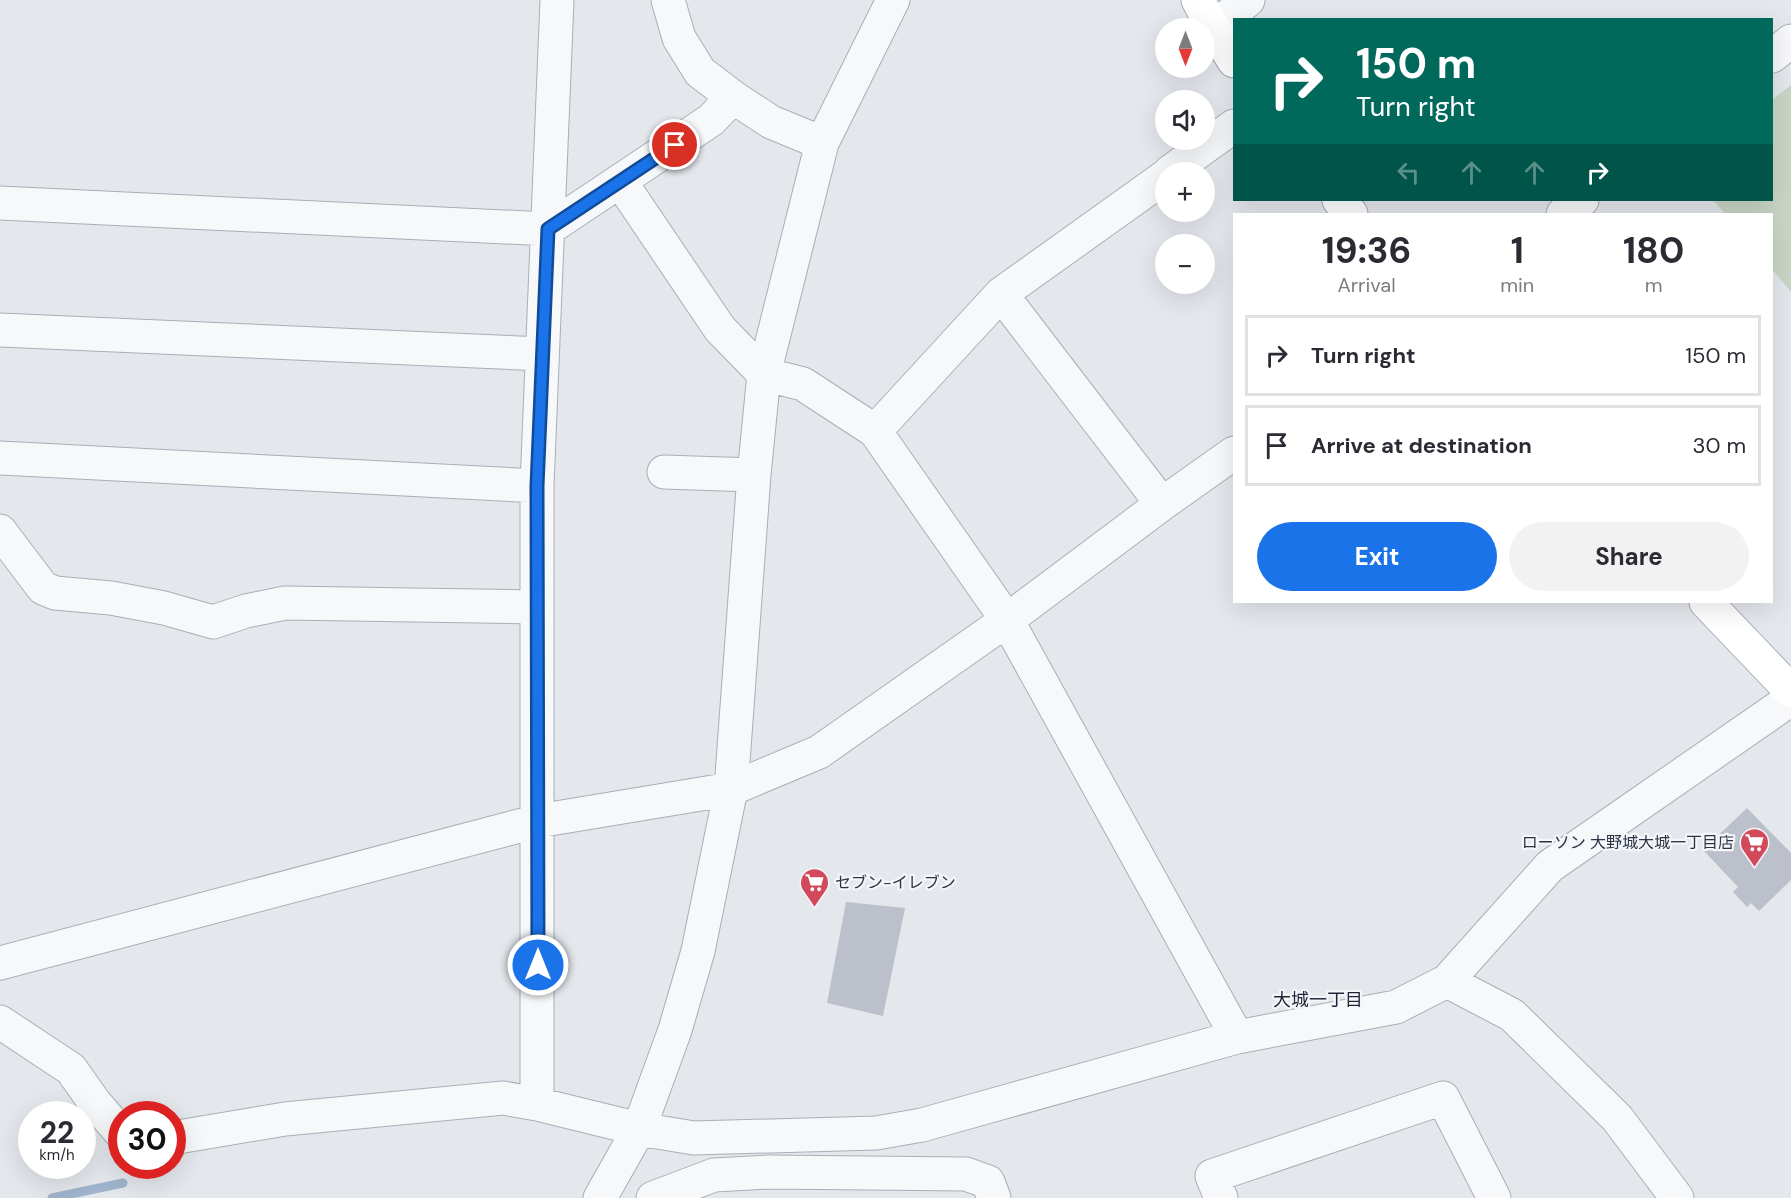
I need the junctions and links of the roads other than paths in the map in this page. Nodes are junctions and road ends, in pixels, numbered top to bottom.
1 (558, 0) edge
2 (668, 0) edge
3 (893, 0) edge
4 (1248, 0) edge
5 (1205, 14) edge
6 (1791, 41) edge
7 (1773, 55) edge
8 (1233, 59) edge
9 (732, 97) junction
10 (1233, 127) edge
11 (822, 143) junction
12 (1184, 162) edge
13 (620, 181) junction
14 (1155, 184) edge
15 (1340, 201) edge
16 (1581, 201) edge
17 (0, 203) edge
18 (1350, 213) edge
19 (1564, 213) edge
20 (548, 229) junction
21 (1001, 294) junction
22 (0, 330) edge
23 (542, 354) junction
24 (764, 374) junction
25 (874, 431) junction
26 (1233, 454) edge
27 (0, 458) edge
28 (664, 472) dead end
29 (754, 475) junction
30 (537, 486) junction
31 (1162, 504) junction
32 (0, 531) edge
33 (1707, 603) edge
34 (537, 607) junction
35 (1007, 620) junction
36 (1791, 691) edge
37 (1791, 699) edge
38 (731, 789) junction
39 (538, 821) junction
40 (0, 963) edge
41 (1447, 981) junction
42 (0, 1022) edge
43 (1237, 1037) junction
44 (537, 1104) junction
45 (108, 1118) edge
46 (639, 1130) junction
47 (186, 1136) edge
48 (774, 1185) edge
49 (600, 1198) edge
50 (652, 1198) edge
51 (994, 1198) edge
52 (1221, 1198) edge
53 (1494, 1198) edge
54 (1677, 1198) edge

1 - 20 street
2 - 9 street
3 - 11 street
4 - 5 street
5 - 8 main road
6 - 7 street
9 - 11 street
9 - 13 street
10 - 12 street
11 - 24 street
13 - 20 street
13 - 24 street
14 - 21 street
15 - 18 main road
16 - 19 street
17 - 20 street
20 - 23 street
21 - 25 street
21 - 31 street
22 - 23 street
23 - 30 street
24 - 25 street
24 - 29 street
25 - 35 street
26 - 31 street
27 - 30 street
28 - 29 street
29 - 38 street
30 - 34 street
31 - 35 street
32 - 34 street
33 - 36 main road
34 - 39 street
35 - 38 street
35 - 43 street
37 - 41 street
38 - 39 street
38 - 46 street
39 - 40 street
39 - 44 street
41 - 43 street
41 - 54 street
42 - 45 street
43 - 46 street
44 - 46 street
44 - 47 street
46 - 49 street
48 - 50 street
48 - 51 street
52 - 53 street

